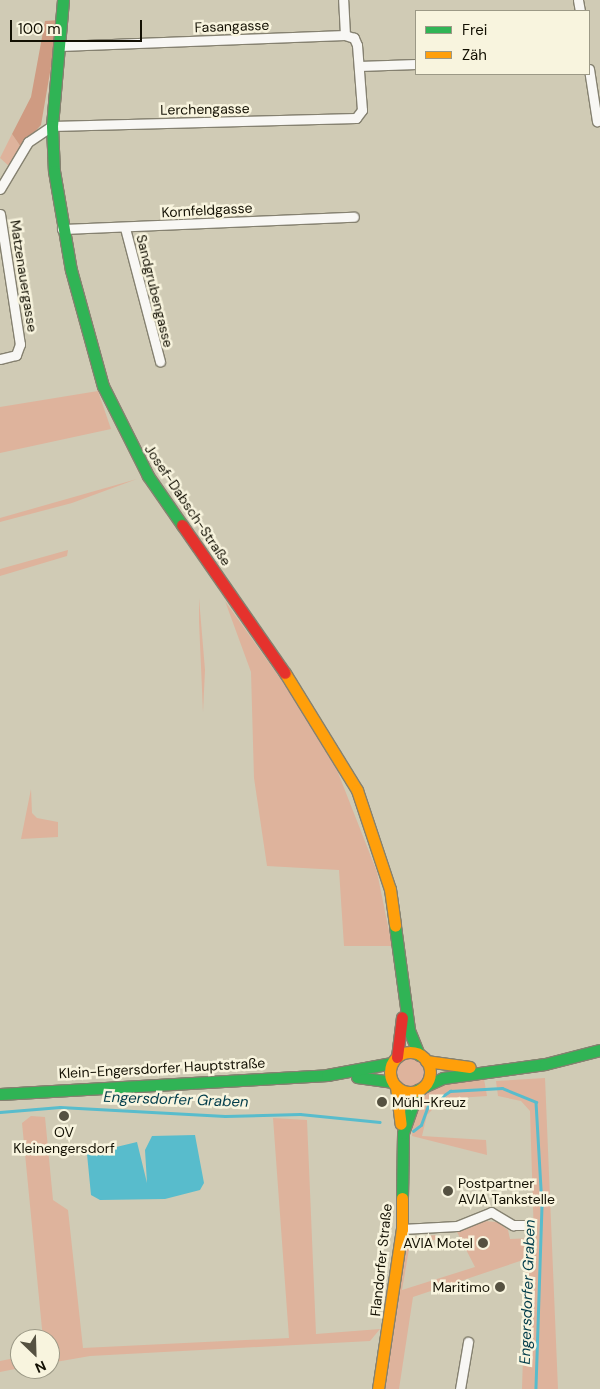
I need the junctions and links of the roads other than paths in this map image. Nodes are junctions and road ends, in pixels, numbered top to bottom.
1 (63, 0) edge
2 (343, 0) edge
3 (345, 36) junction
4 (60, 46) junction
5 (415, 64) edge
6 (359, 66) junction
7 (590, 75) edge
8 (598, 121) dead end
9 (52, 126) junction
10 (0, 189) edge
11 (0, 214) edge
12 (354, 217) dead end
13 (124, 228) junction
14 (62, 229) junction
15 (0, 359) edge
16 (160, 361) dead end
17 (404, 992) junction
18 (600, 1050) edge
19 (423, 1058) junction
20 (394, 1060) junction
21 (485, 1070) junction
22 (327, 1075) junction
23 (394, 1084) junction
24 (420, 1089) junction
25 (0, 1094) edge
26 (403, 1133) junction
27 (528, 1225) dead end
28 (402, 1229) junction
29 (468, 1342) dead end
30 (378, 1389) edge
31 (460, 1389) edge

1 - 4 main road, Josef-Dabsch-Straße
2 - 3 street
3 - 4 street, Fasangasse
3 - 6 street
4 - 9 main road, Josef-Dabsch-Straße
5 - 6 street
6 - 9 street, Lerchengasse
7 - 8 street
9 - 10 street
9 - 14 main road, Josef-Dabsch-Straße
11 - 15 street, Matzenauergasse
12 - 13 street, Kornfeldgasse
13 - 14 street, Kornfeldgasse
13 - 16 street, Sandgrubengasse
14 - 17 main road, Josef-Dabsch-Straße
17 - 19 main road, Josef-Dabsch-Straße
17 - 20 main road, Josef-Dabsch-Straße
18 - 21 main road
19 - 20 main road
19 - 21 main road
19 - 24 main road, Josef-Dabsch-Straße
20 - 22 main road
20 - 23 main road, Josef-Dabsch-Straße
21 - 24 main road
22 - 23 main road
22 - 25 main road, Klein-Engersdorfer Hauptstraße
23 - 24 main road
23 - 26 main road, Flandorfer Straße
24 - 26 main road, Flandorfer Straße
26 - 28 main road, Flandorfer Straße
27 - 28 street
28 - 30 main road, Flandorfer Straße
29 - 31 street

